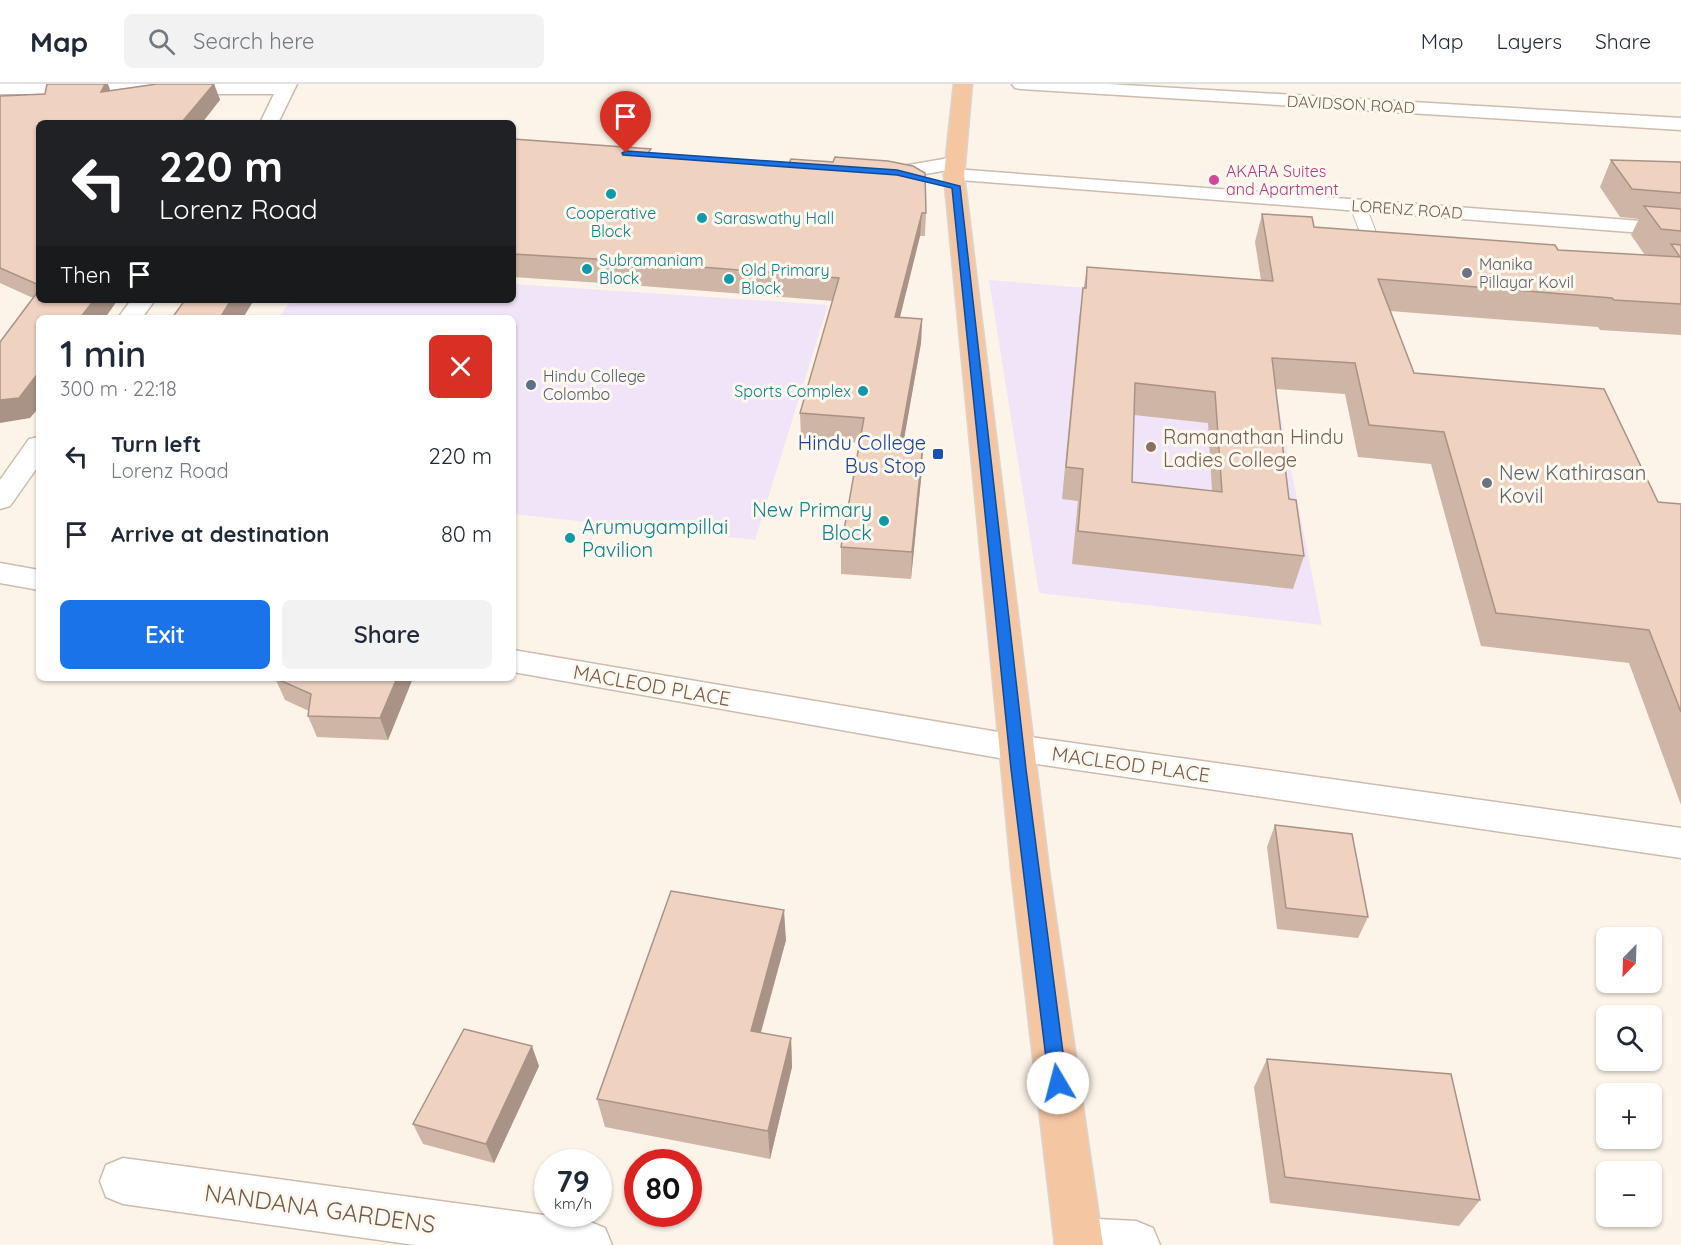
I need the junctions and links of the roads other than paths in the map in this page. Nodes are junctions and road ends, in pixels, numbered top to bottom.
1 (963, 84) edge
2 (1021, 84) edge
3 (286, 86) edge
4 (0, 89) edge
5 (269, 120) edge
6 (1681, 124) edge
7 (874, 171) edge
8 (955, 175) junction
9 (1358, 206) junction
10 (1681, 230) edge
11 (1348, 242) edge
12 (36, 449) edge
13 (0, 500) edge
14 (0, 573) edge
15 (36, 579) edge
16 (516, 662) edge
17 (1016, 748) junction
18 (1681, 843) edge
19 (123, 1181) dead end
20 (1079, 1243) edge
21 (588, 1245) edge
22 (1136, 1245) edge

1 - 8 highway
2 - 6 street, DAVIDSON ROAD
3 - 4 street
3 - 5 street
7 - 8 street, LORENZ ROAD
8 - 9 street, LORENZ ROAD
8 - 17 highway
9 - 10 street, LORENZ ROAD
9 - 11 lane
12 - 13 street
14 - 15 street
16 - 17 street, MACLEOD PLACE
17 - 18 street, MACLEOD PLACE
17 - 20 highway
19 - 21 street, NANDANA GARDENS
20 - 22 street

